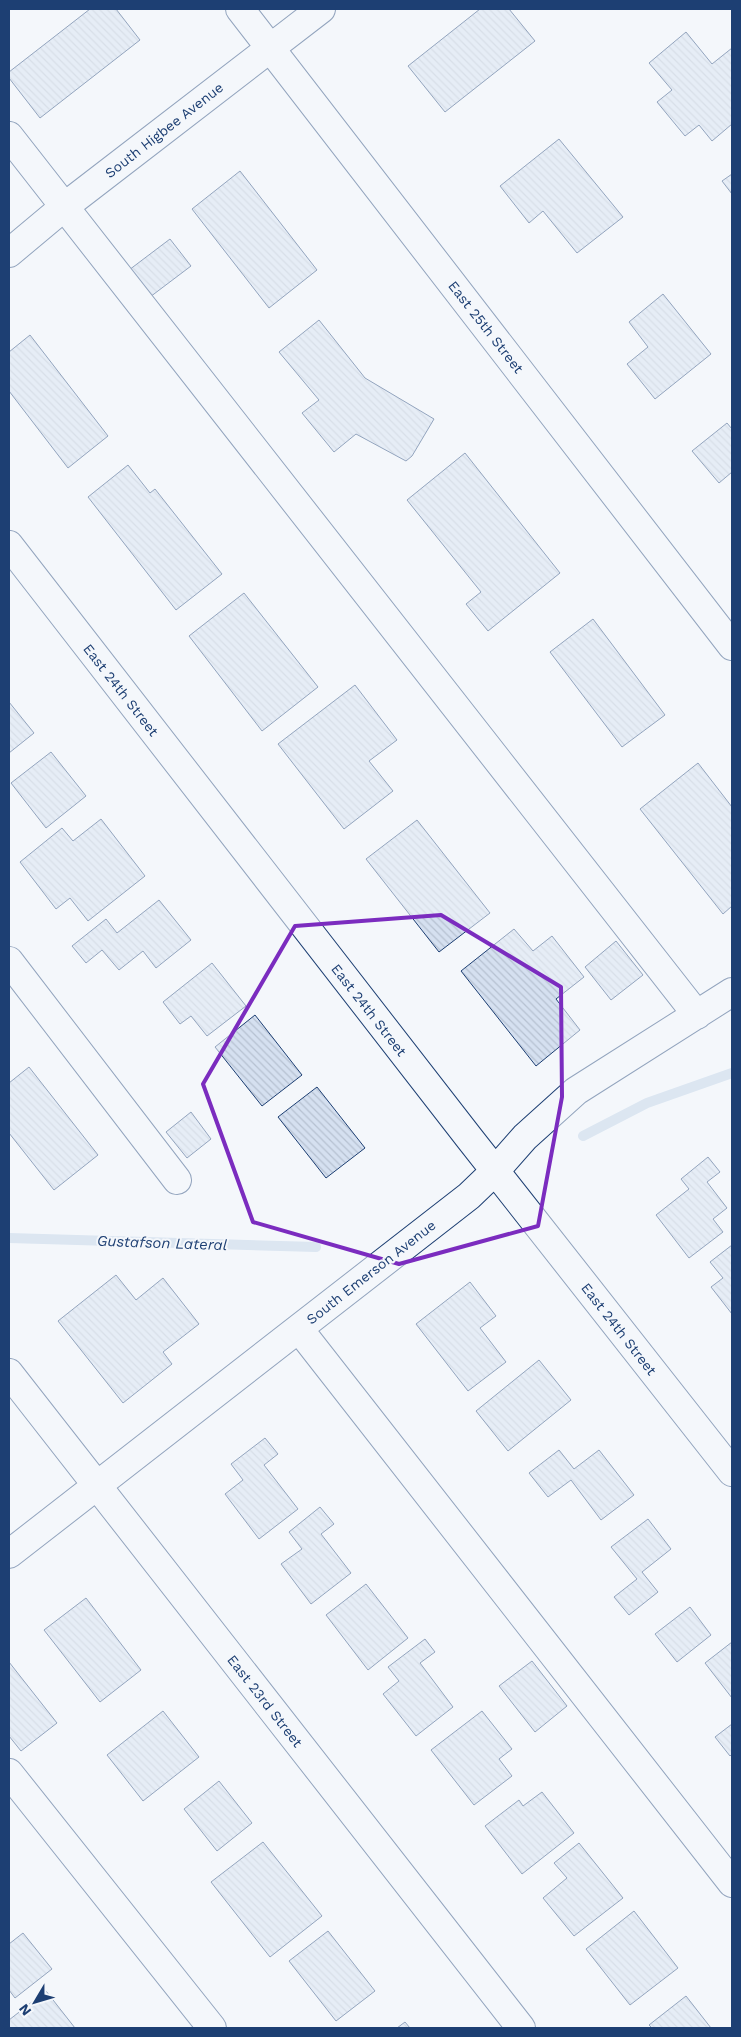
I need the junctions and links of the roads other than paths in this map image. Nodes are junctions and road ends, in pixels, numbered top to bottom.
1 (240, 9) edge
2 (321, 9) edge
3 (271, 48) junction
4 (9, 136) edge
5 (64, 207) junction
6 (9, 253) edge
7 (9, 545) edge
8 (732, 646) edge
9 (9, 961) edge
10 (732, 992) edge
11 (697, 1015) junction
12 (495, 1171) junction
13 (178, 1180) dead end
14 (299, 1329) junction
15 (9, 1374) edge
16 (732, 1472) edge
17 (97, 1487) junction
18 (9, 1554) edge
19 (9, 1773) edge
20 (732, 1883) edge
21 (212, 2028) edge
22 (521, 2028) edge

1 - 3 street, East 25th Street
2 - 3 street, South Higbee Avenue
3 - 5 street, South Higbee Avenue
3 - 8 street, East 25th Street
4 - 5 street
5 - 6 street, South Higbee Avenue
5 - 11 street
7 - 12 street, East 24th Street
9 - 13 street
10 - 11 street, South Emerson Avenue
11 - 12 street, South Emerson Avenue
12 - 14 street, South Emerson Avenue
12 - 16 street, East 24th Street
14 - 17 street, South Emerson Avenue
14 - 20 street
15 - 17 street, East 23rd Street
17 - 18 street, South Emerson Avenue
17 - 22 street, East 23rd Street
19 - 21 street

